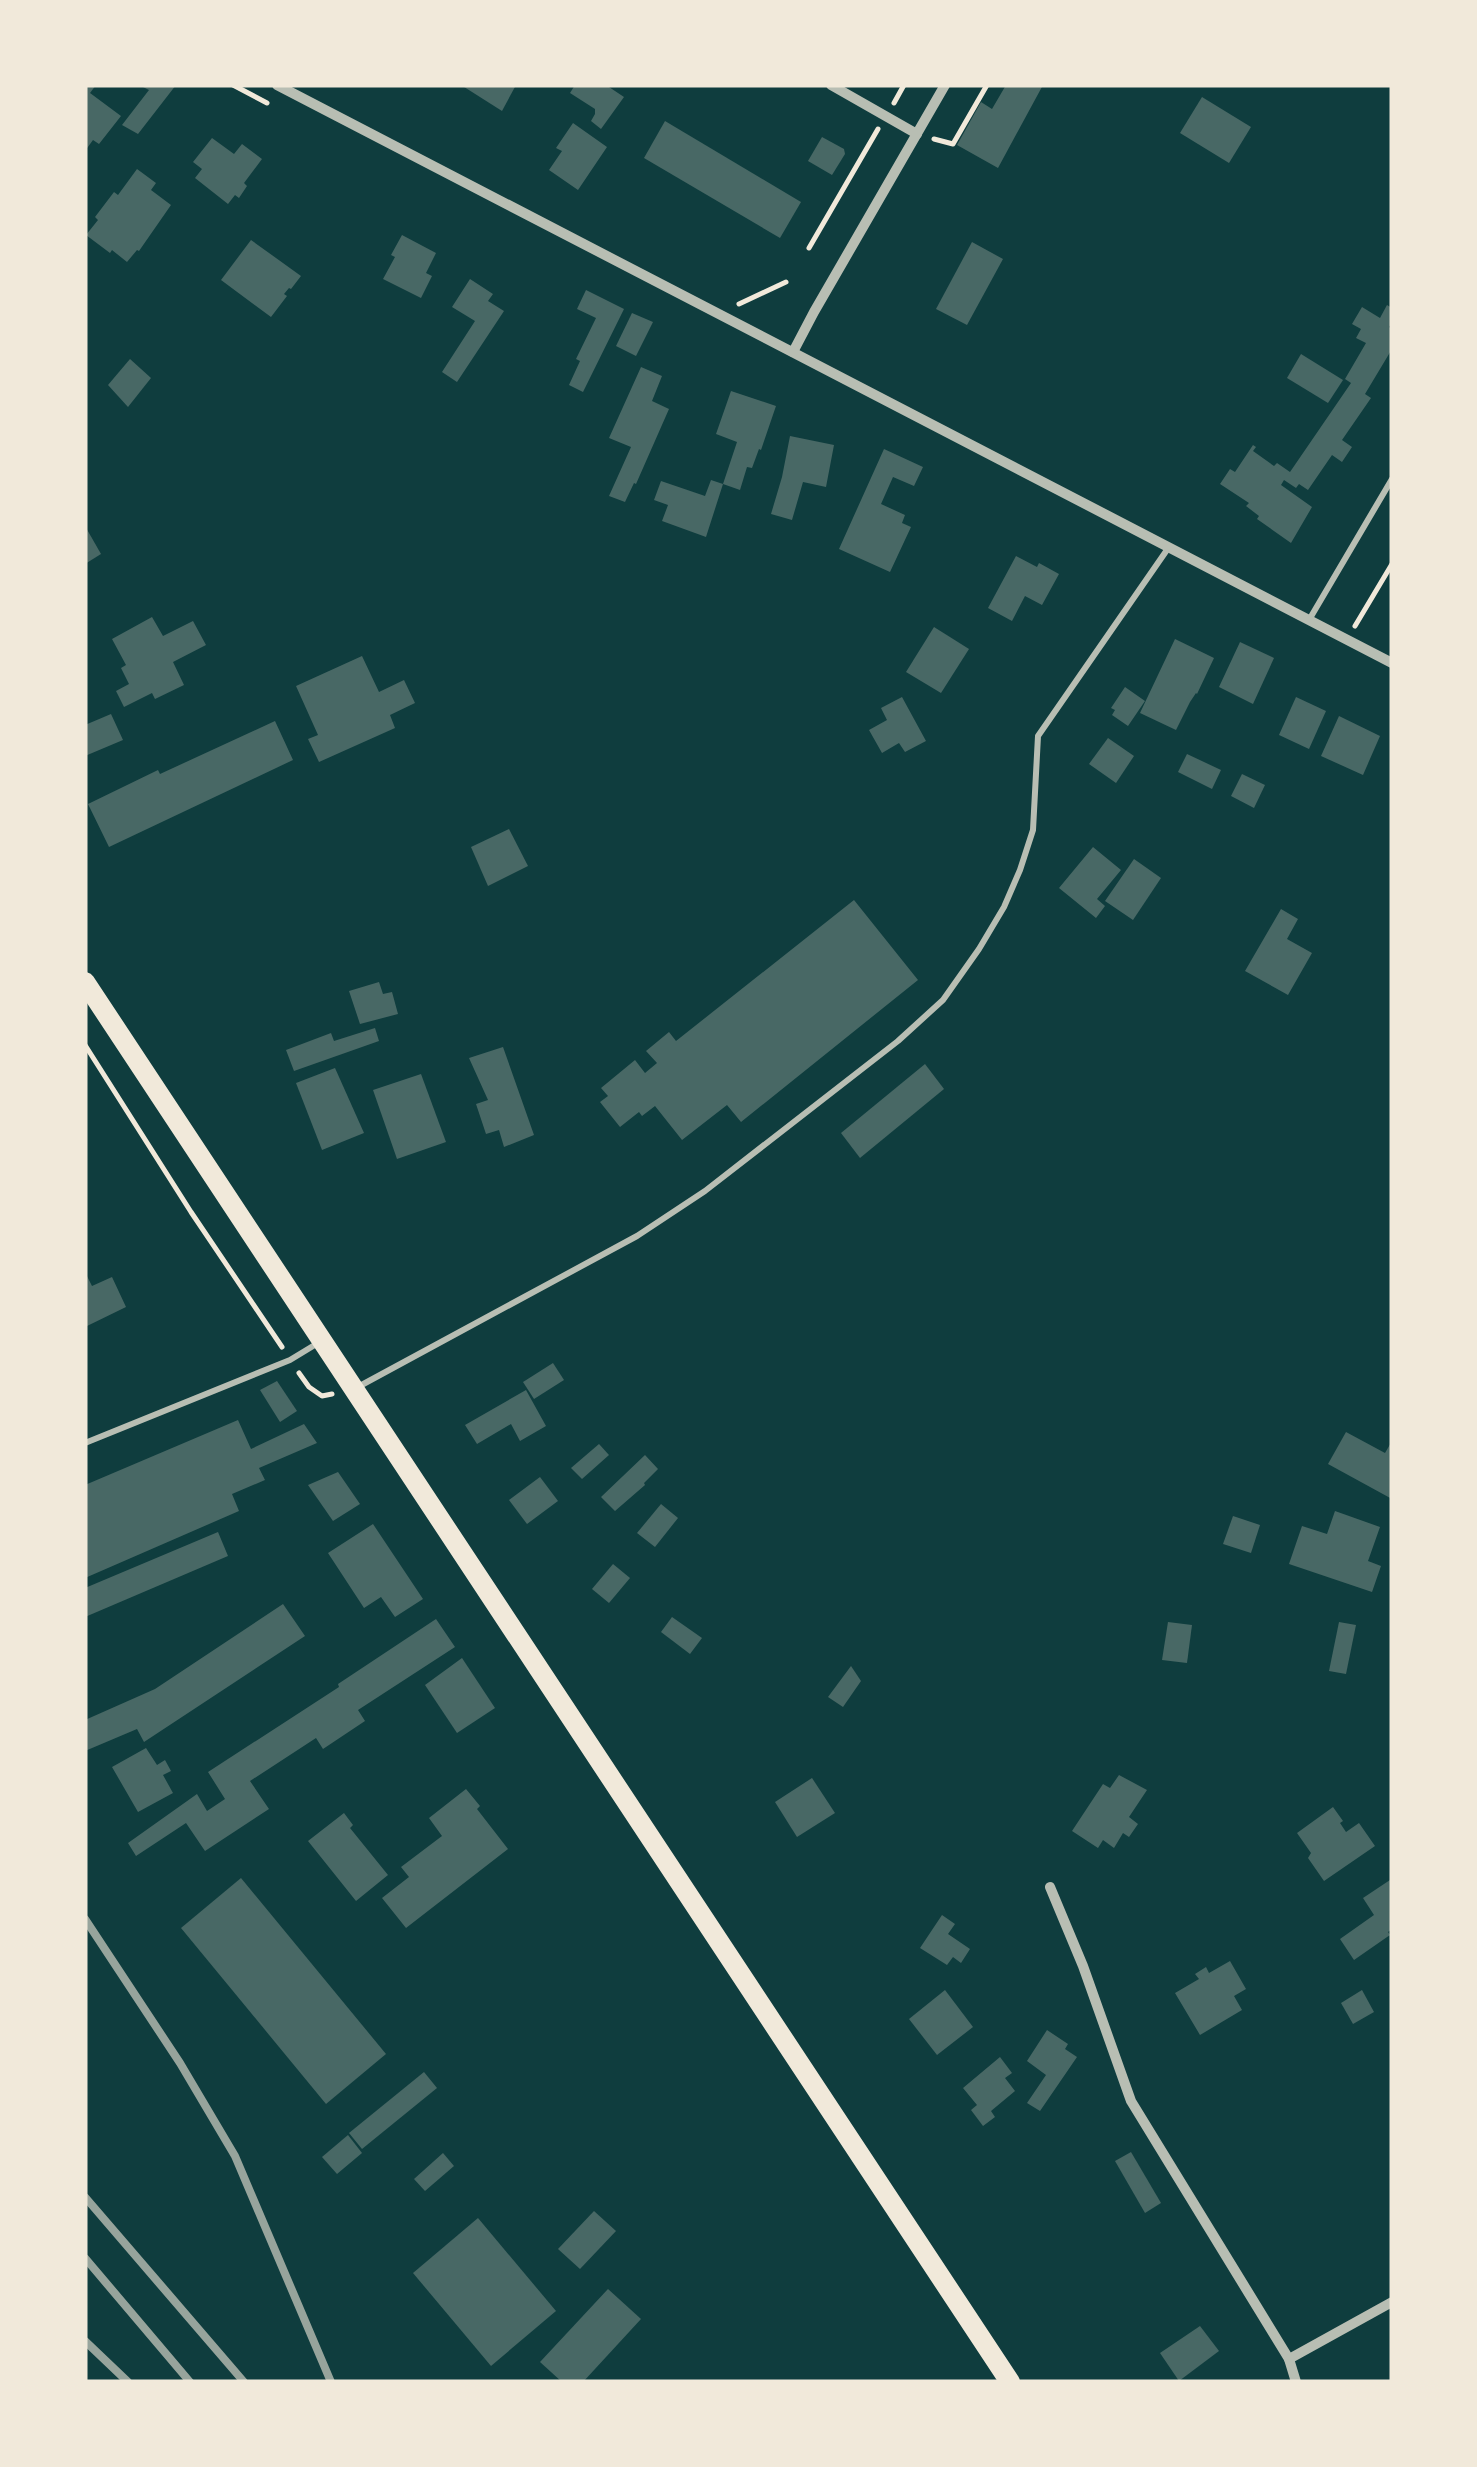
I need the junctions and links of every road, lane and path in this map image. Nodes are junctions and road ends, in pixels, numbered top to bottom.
1 (277, 85) edge
2 (831, 85) edge
3 (904, 85) edge
4 (945, 85) edge
5 (987, 85) edge
6 (886, 117) junction
7 (917, 134) junction
8 (809, 248) dead end
9 (786, 282) dead end
10 (731, 320) junction
11 (793, 352) junction
12 (1392, 479) edge
13 (1169, 548) junction
14 (1392, 564) edge
15 (1308, 620) junction
16 (1347, 640) junction
17 (1392, 663) edge
18 (85, 982) edge
19 (85, 1045) edge
20 (322, 1340) junction
21 (290, 1360) junction
22 (355, 1388) junction
23 (85, 1442) edge
24 (1050, 1886) dead end
25 (1392, 2302) edge
26 (1288, 2359) junction
27 (1010, 2382) edge
28 (1296, 2382) edge

1 - 10 street
2 - 6 street
3 - 6 path
4 - 7 street
5 - 7 path
6 - 7 street
6 - 8 path
7 - 11 street
9 - 10 path
10 - 11 street
11 - 13 street
12 - 15 lane
13 - 15 street
13 - 22 lane
14 - 16 path
15 - 16 street
16 - 17 street
18 - 20 main road
19 - 21 path
20 - 21 lane
20 - 22 main road
21 - 22 path
21 - 23 lane
22 - 27 main road
24 - 26 street
25 - 26 street
26 - 28 street

